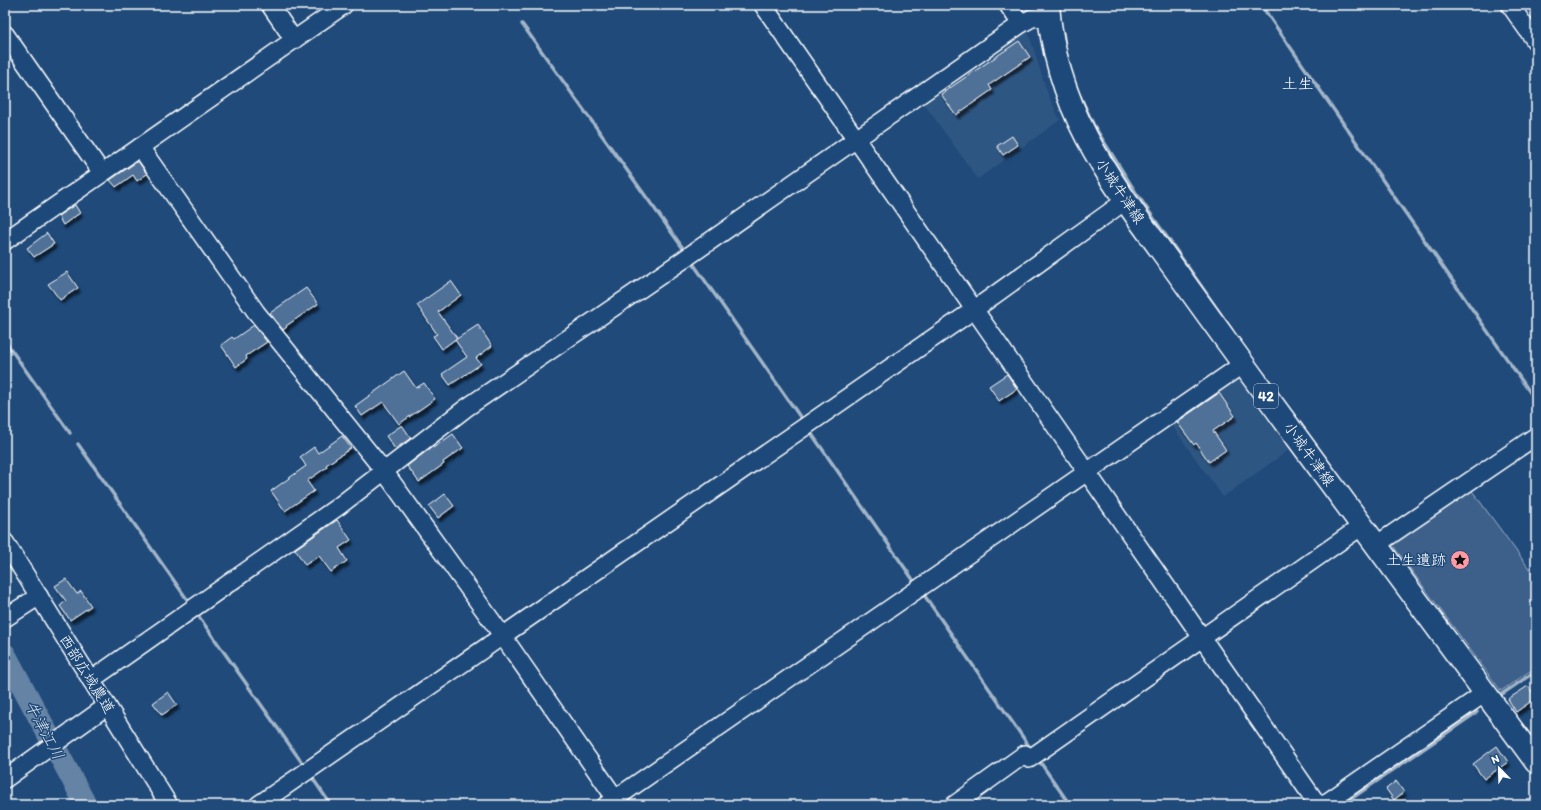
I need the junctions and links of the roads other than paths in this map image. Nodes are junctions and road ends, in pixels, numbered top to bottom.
1 (270, 5) edge
2 (344, 5) edge
3 (763, 5) edge
4 (1008, 5) edge
5 (1510, 5) edge
6 (1048, 10) edge
7 (1021, 24) junction
8 (5, 34) edge
9 (294, 40) junction
10 (1536, 42) edge
11 (857, 139) junction
12 (140, 147) junction
13 (102, 173) junction
14 (1125, 201) junction
15 (5, 241) edge
16 (974, 309) junction
17 (1243, 364) junction
18 (1536, 436) edge
19 (384, 471) junction
20 (1088, 472) junction
21 (1362, 526) junction
22 (1382, 540) junction
23 (5, 542) edge
24 (39, 596) junction
25 (7, 616) edge
26 (502, 635) junction
27 (1202, 638) junction
28 (91, 680) junction
29 (1485, 693) junction
30 (107, 706) junction
31 (1536, 762) edge
32 (5, 778) edge
33 (614, 803) edge
34 (169, 805) edge
35 (258, 805) edge
36 (954, 805) edge
37 (1318, 805) edge
38 (1323, 805) edge

1 - 9 street
2 - 9 street
3 - 11 street
4 - 7 street
5 - 10 street
6 - 7 street
6 - 14 main road, 小城牛津線 / 42
7 - 11 street
8 - 13 street
9 - 12 street
11 - 16 street
11 - 19 street
12 - 13 street
12 - 19 street
13 - 15 street
14 - 16 street
14 - 17 main road, 小城牛津線 / 42
16 - 20 street
16 - 26 street
17 - 20 street
17 - 21 main road, 小城牛津線 / 42
18 - 22 street
19 - 26 street
19 - 28 street
20 - 27 street
20 - 33 street
21 - 22 main road, 小城牛津線 / 42
21 - 27 street
22 - 29 main road, 小城牛津線 / 42
23 - 24 street, 西部広域農道
24 - 25 street
24 - 28 street, 西部広域農道
26 - 33 street
26 - 35 street
27 - 36 street
27 - 37 street
28 - 30 street, 西部広域農道
29 - 31 main road, 小城牛津線 / 42
29 - 38 street
30 - 32 street
30 - 34 street, 西部広域農道

